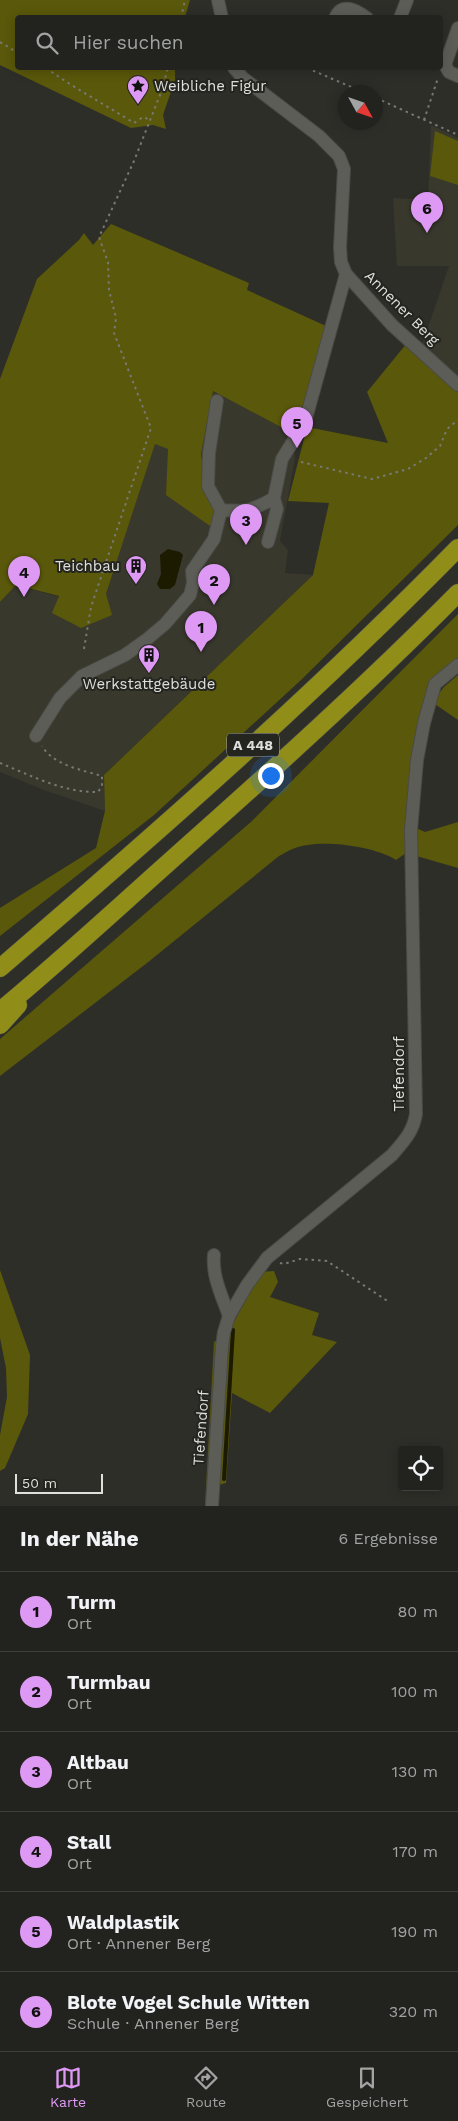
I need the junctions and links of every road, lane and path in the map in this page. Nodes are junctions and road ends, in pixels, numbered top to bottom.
1 (185, 0) edge
2 (218, 0) edge
3 (407, 0) edge
4 (182, 15) edge
5 (221, 15) edge
6 (337, 15) edge
7 (362, 15) edge
8 (401, 15) edge
9 (458, 28) edge
10 (0, 42) edge
11 (456, 43) edge
12 (15, 51) edge
13 (445, 65) junction
14 (443, 68) edge
15 (49, 70) edge
16 (167, 70) edge
17 (236, 70) edge
18 (312, 70) edge
19 (442, 70) edge
20 (458, 76) edge
21 (347, 85) edge
22 (383, 101) edge
23 (150, 120) junction
24 (424, 120) junction
25 (458, 135) edge
26 (346, 274) junction
27 (458, 385) edge
28 (217, 401) dead end
29 (458, 420) edge
30 (301, 462) dead end
31 (274, 498) junction
32 (221, 510) junction
33 (268, 542) dead end
34 (458, 548) edge
35 (458, 593) edge
36 (84, 649) dead end
37 (458, 665) edge
38 (36, 736) joint
39 (0, 763) edge
40 (0, 968) edge
41 (41, 977) junction
42 (0, 1010) edge
43 (0, 1025) edge
44 (214, 1255) dead end
45 (267, 1258) junction
46 (389, 1302) dead end
47 (229, 1316) junction
48 (212, 1506) edge

1 - 4 path
2 - 5 street
3 - 8 street
6 - 7 street
9 - 11 street
10 - 12 path
11 - 13 street
13 - 14 path
13 - 20 street
15 - 23 path
16 - 23 path
17 - 26 street, Annener Berg
18 - 21 path
19 - 24 path
22 - 24 path
23 - 36 path
24 - 25 path
26 - 27 street, Annener Berg
26 - 31 street, Annener Berg
28 - 32 street
29 - 30 path
31 - 32 street
31 - 33 street, Annener Berg
32 - 38 street
34 - 40 highway, A 448
35 - 41 highway, A 448
37 - 45 street, Tiefendorf
38 - 39 path
41 - 42 highway, A 448
41 - 43 highway
44 - 47 street
45 - 46 path
45 - 47 street, Tiefendorf
47 - 48 street, Tiefendorf

